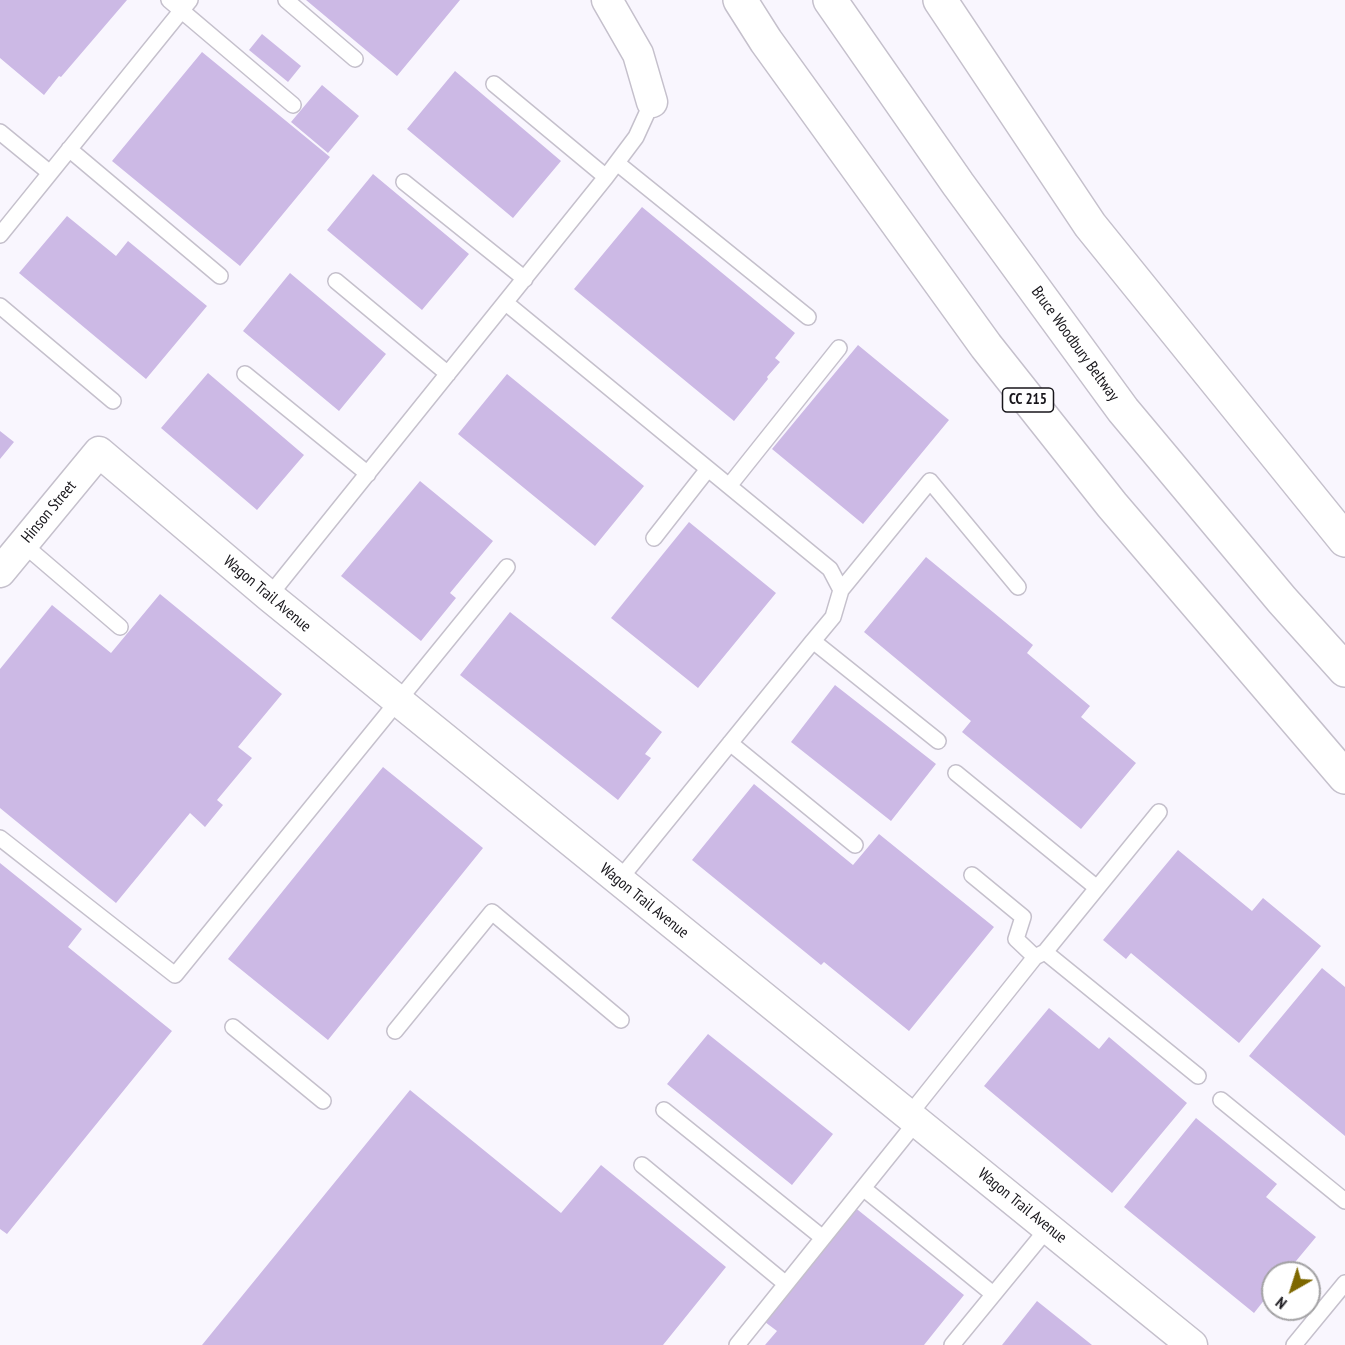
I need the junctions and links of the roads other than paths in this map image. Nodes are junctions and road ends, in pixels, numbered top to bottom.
1 (169, 0) edge
2 (285, 0) edge
3 (607, 0) edge
4 (740, 0) edge
5 (830, 0) edge
6 (940, 0) edge
7 (186, 5) edge
8 (355, 59) dead end
9 (494, 84) dead end
10 (652, 102) joint
11 (293, 105) dead end
12 (0, 132) edge
13 (69, 149) junction
14 (617, 163) junction
15 (50, 173) junction
16 (606, 177) junction
17 (404, 182) dead end
18 (0, 235) edge
19 (220, 276) dead end
20 (525, 279) junction
21 (336, 281) dead end
22 (506, 303) junction
23 (0, 306) edge
24 (808, 318) dead end
25 (839, 348) dead end
26 (245, 374) dead end
27 (448, 374) junction
28 (114, 401) dead end
29 (99, 453) joint
30 (708, 469) junction
31 (368, 474) junction
32 (729, 486) junction
33 (654, 537) dead end
34 (1345, 540) edge
35 (23, 544) junction
36 (507, 567) dead end
37 (0, 572) edge
38 (1018, 587) dead end
39 (841, 590) junction
40 (269, 596) junction
41 (120, 627) dead end
42 (813, 641) junction
43 (1345, 670) edge
44 (399, 701) junction
45 (938, 741) dead end
46 (730, 743) junction
47 (956, 773) dead end
48 (1345, 777) edge
49 (1159, 812) dead end
50 (0, 838) edge
51 (855, 845) dead end
52 (972, 875) dead end
53 (620, 880) junction
54 (1097, 888) junction
55 (1040, 955) junction
56 (621, 1020) dead end
57 (233, 1027) dead end
58 (395, 1031) dead end
59 (1198, 1076) dead end
60 (1221, 1100) dead end
61 (323, 1101) dead end
62 (664, 1110) dead end
63 (913, 1118) junction
64 (642, 1165) dead end
65 (863, 1188) junction
66 (1345, 1201) edge
67 (1048, 1227) junction
68 (823, 1238) junction
69 (1345, 1283) edge
70 (786, 1284) junction
71 (993, 1294) junction
72 (737, 1345) edge
73 (952, 1345) edge
74 (1192, 1345) edge
75 (1294, 1345) edge

1 - 7 lane
2 - 8 lane
3 - 10 street
4 - 48 highway, CC 215
5 - 43 highway, Bruce Woodbury Beltway
6 - 34 highway
7 - 11 lane
7 - 13 lane
9 - 16 lane
10 - 14 lane
12 - 15 lane
13 - 15 lane
13 - 19 lane
14 - 16 lane
14 - 24 lane
15 - 18 lane
16 - 20 lane
17 - 20 lane
20 - 22 lane
21 - 27 lane
22 - 27 lane
22 - 30 lane
23 - 28 lane
25 - 32 lane
26 - 31 lane
27 - 31 lane
29 - 35 street, Hinson Street
29 - 40 street, Wagon Trail Avenue
30 - 32 lane
30 - 33 lane
31 - 40 lane
32 - 39 lane
35 - 37 street, Hinson Street
35 - 41 lane
36 - 44 lane
38 - 39 lane
39 - 42 lane
40 - 44 street, Wagon Trail Avenue
42 - 45 lane
42 - 46 lane
44 - 50 lane
44 - 53 street, Wagon Trail Avenue
46 - 51 lane
46 - 53 lane
47 - 54 lane
49 - 54 lane
52 - 55 lane
53 - 63 street, Wagon Trail Avenue
54 - 55 lane
55 - 59 lane
55 - 63 lane
56 - 58 lane
57 - 61 lane
60 - 66 lane
62 - 68 lane
63 - 65 lane
63 - 67 street, Wagon Trail Avenue
64 - 70 lane
65 - 68 lane
65 - 71 lane
67 - 71 lane
67 - 74 street, Wagon Trail Avenue
68 - 70 lane
69 - 75 lane
70 - 72 lane
71 - 73 lane

